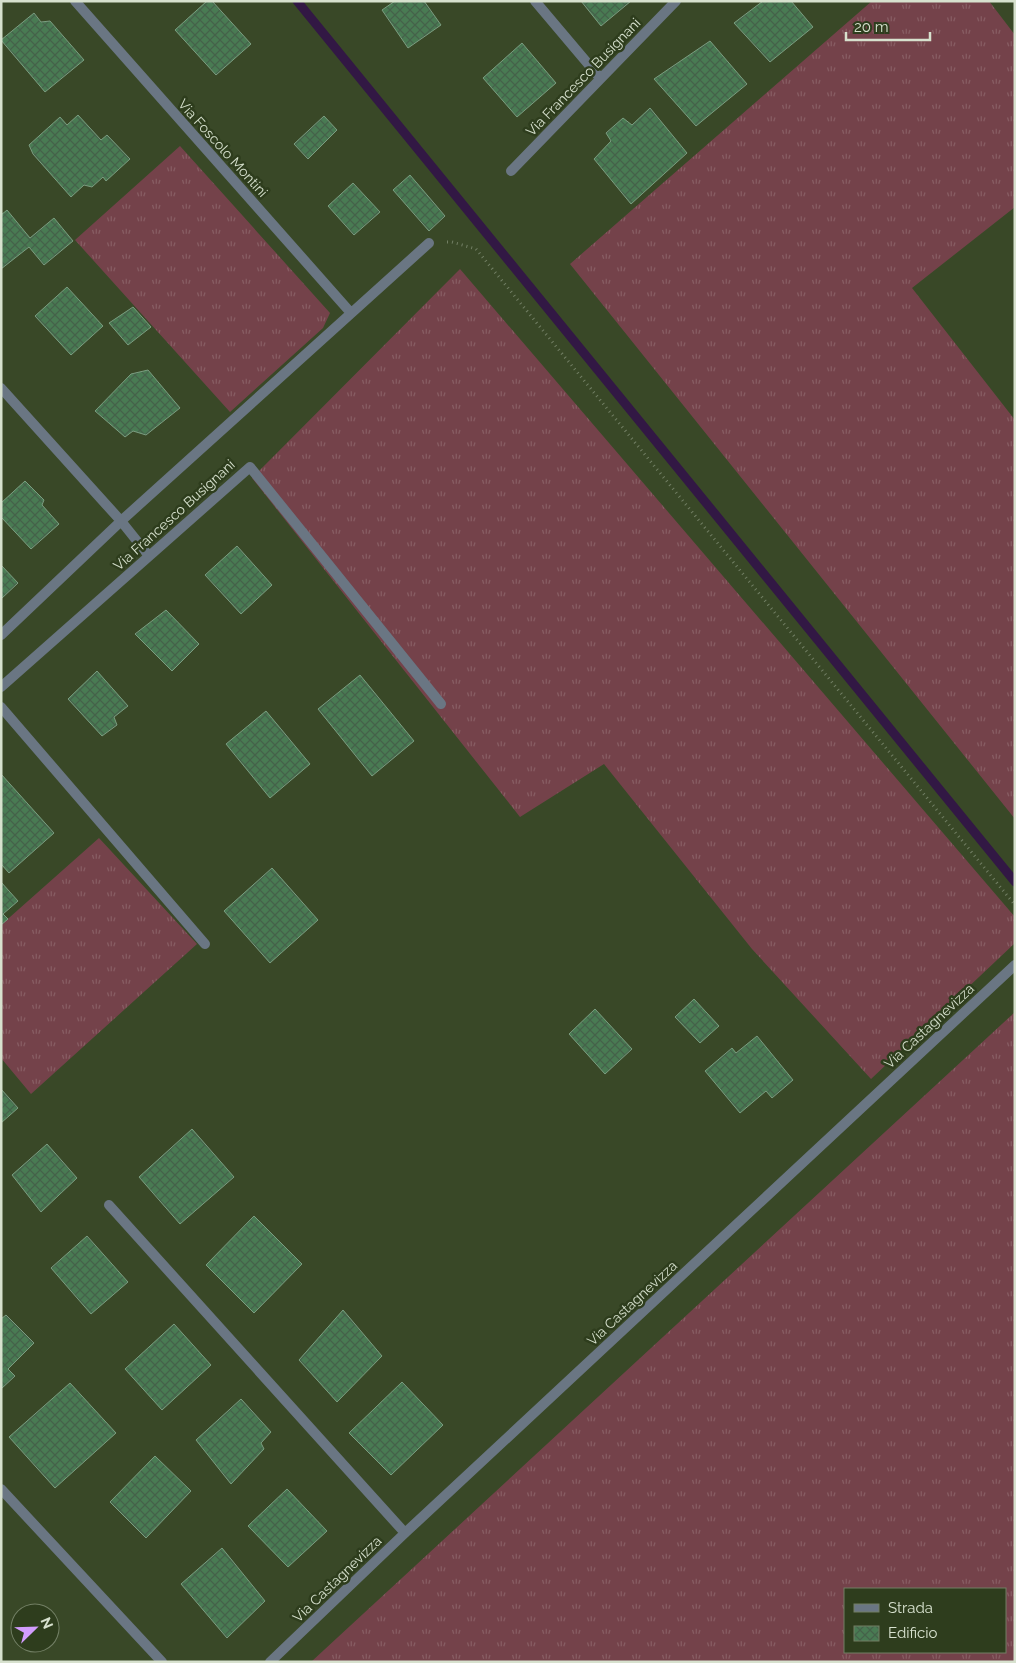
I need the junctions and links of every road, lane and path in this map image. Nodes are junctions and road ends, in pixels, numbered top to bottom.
1 (75, 1) edge
2 (535, 1) edge
3 (676, 1) edge
4 (600, 78) junction
5 (511, 172) dead end
6 (428, 242) joint
7 (351, 313) junction
8 (1, 388) edge
9 (121, 521) junction
10 (150, 556) junction
11 (1, 635) edge
12 (1, 687) edge
13 (442, 704) dead end
14 (1, 707) edge
15 (1015, 905) edge
16 (204, 944) dead end
17 (1015, 965) edge
18 (109, 1205) dead end
19 (1, 1489) edge
20 (405, 1533) junction
21 (162, 1662) edge
22 (270, 1662) edge

1 - 7 street, Via Foscolo Montini
2 - 4 street
3 - 4 street, Via Francesco Busignani
4 - 5 street, Via Francesco Busignani
6 - 7 street
6 - 15 path
7 - 9 street
8 - 9 street
9 - 10 street
9 - 11 street
10 - 12 street, Via Francesco Busignani
10 - 13 street, Via Francesco Busignani
14 - 16 street
17 - 20 street, Via Castagnevizza
18 - 20 street
19 - 21 street
20 - 22 street, Via Castagnevizza

